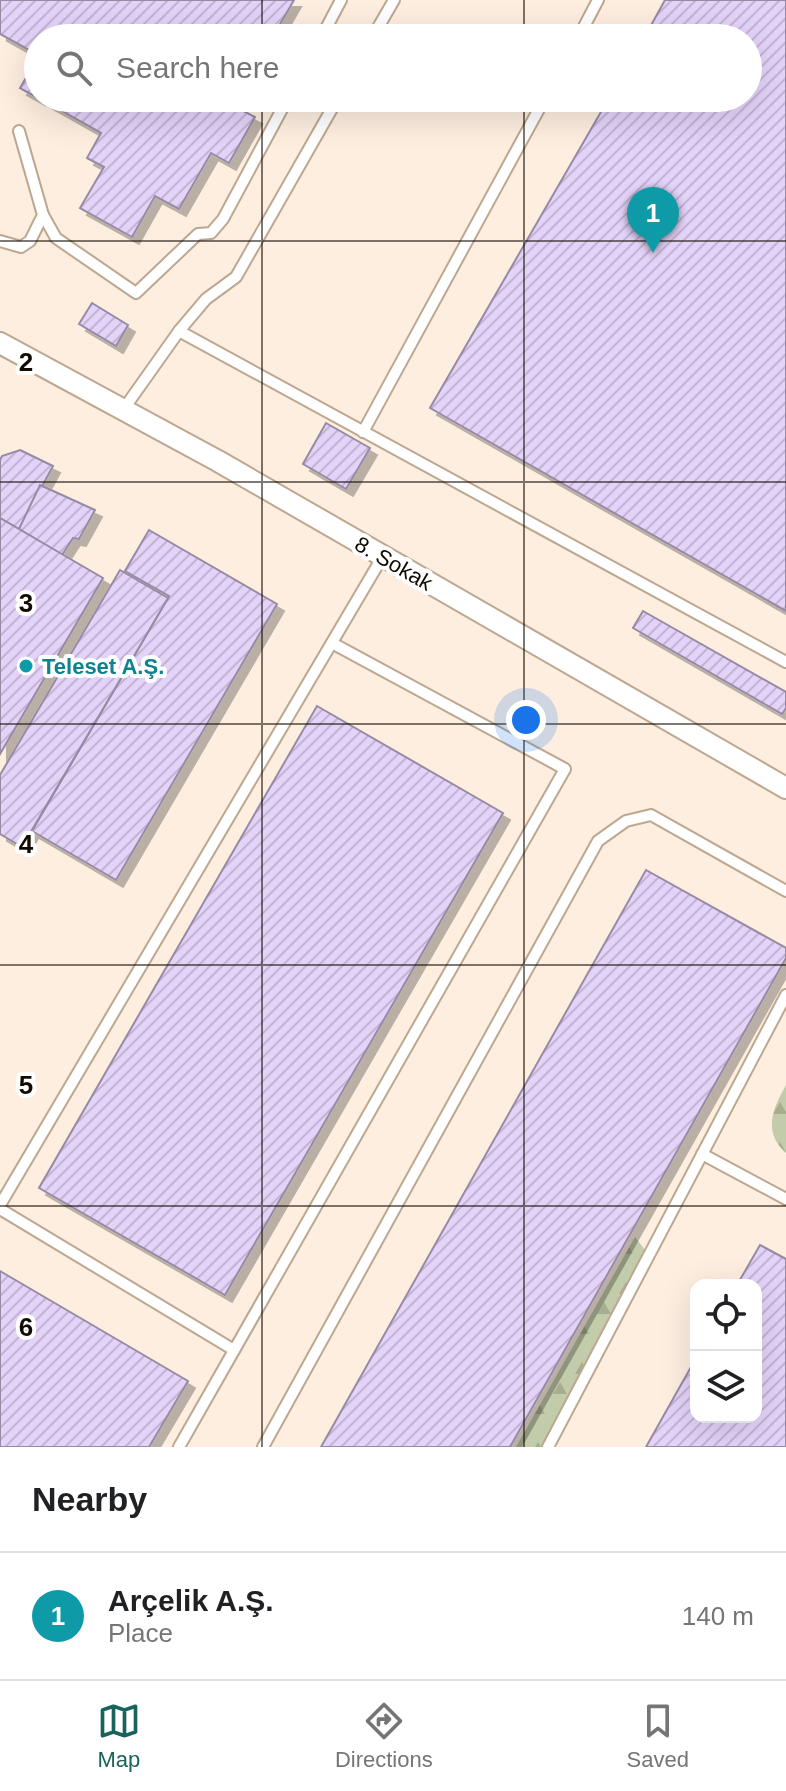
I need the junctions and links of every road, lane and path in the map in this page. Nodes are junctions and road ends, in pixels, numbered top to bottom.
1 (341, 0) edge
2 (394, 0) edge
3 (598, 0) edge
4 (328, 24) edge
5 (380, 24) edge
6 (585, 24) edge
7 (280, 112) edge
8 (330, 112) edge
9 (537, 112) edge
10 (19, 131) dead end
11 (43, 215) junction
12 (0, 241) edge
13 (179, 331) junction
14 (0, 343) edge
15 (123, 410) junction
16 (363, 432) junction
17 (383, 556) junction
18 (332, 643) junction
19 (786, 662) edge
20 (786, 788) edge
21 (786, 891) edge
22 (786, 995) edge
23 (702, 1154) junction
24 (786, 1199) edge
25 (0, 1207) edge
26 (234, 1350) junction
27 (179, 1447) edge
28 (263, 1447) edge
29 (548, 1447) edge

1 - 4 lane
2 - 5 lane
3 - 6 lane
7 - 11 lane
8 - 13 lane
9 - 16 lane
10 - 11 lane
11 - 12 lane
13 - 15 lane
13 - 16 lane
14 - 15 street, 8. Sokak
15 - 17 street, 8. Sokak
16 - 19 lane
17 - 18 lane
17 - 20 street, 8. Sokak
18 - 25 lane
18 - 26 lane
21 - 28 lane
22 - 23 lane
23 - 24 lane
23 - 29 lane
25 - 26 lane
26 - 27 lane

